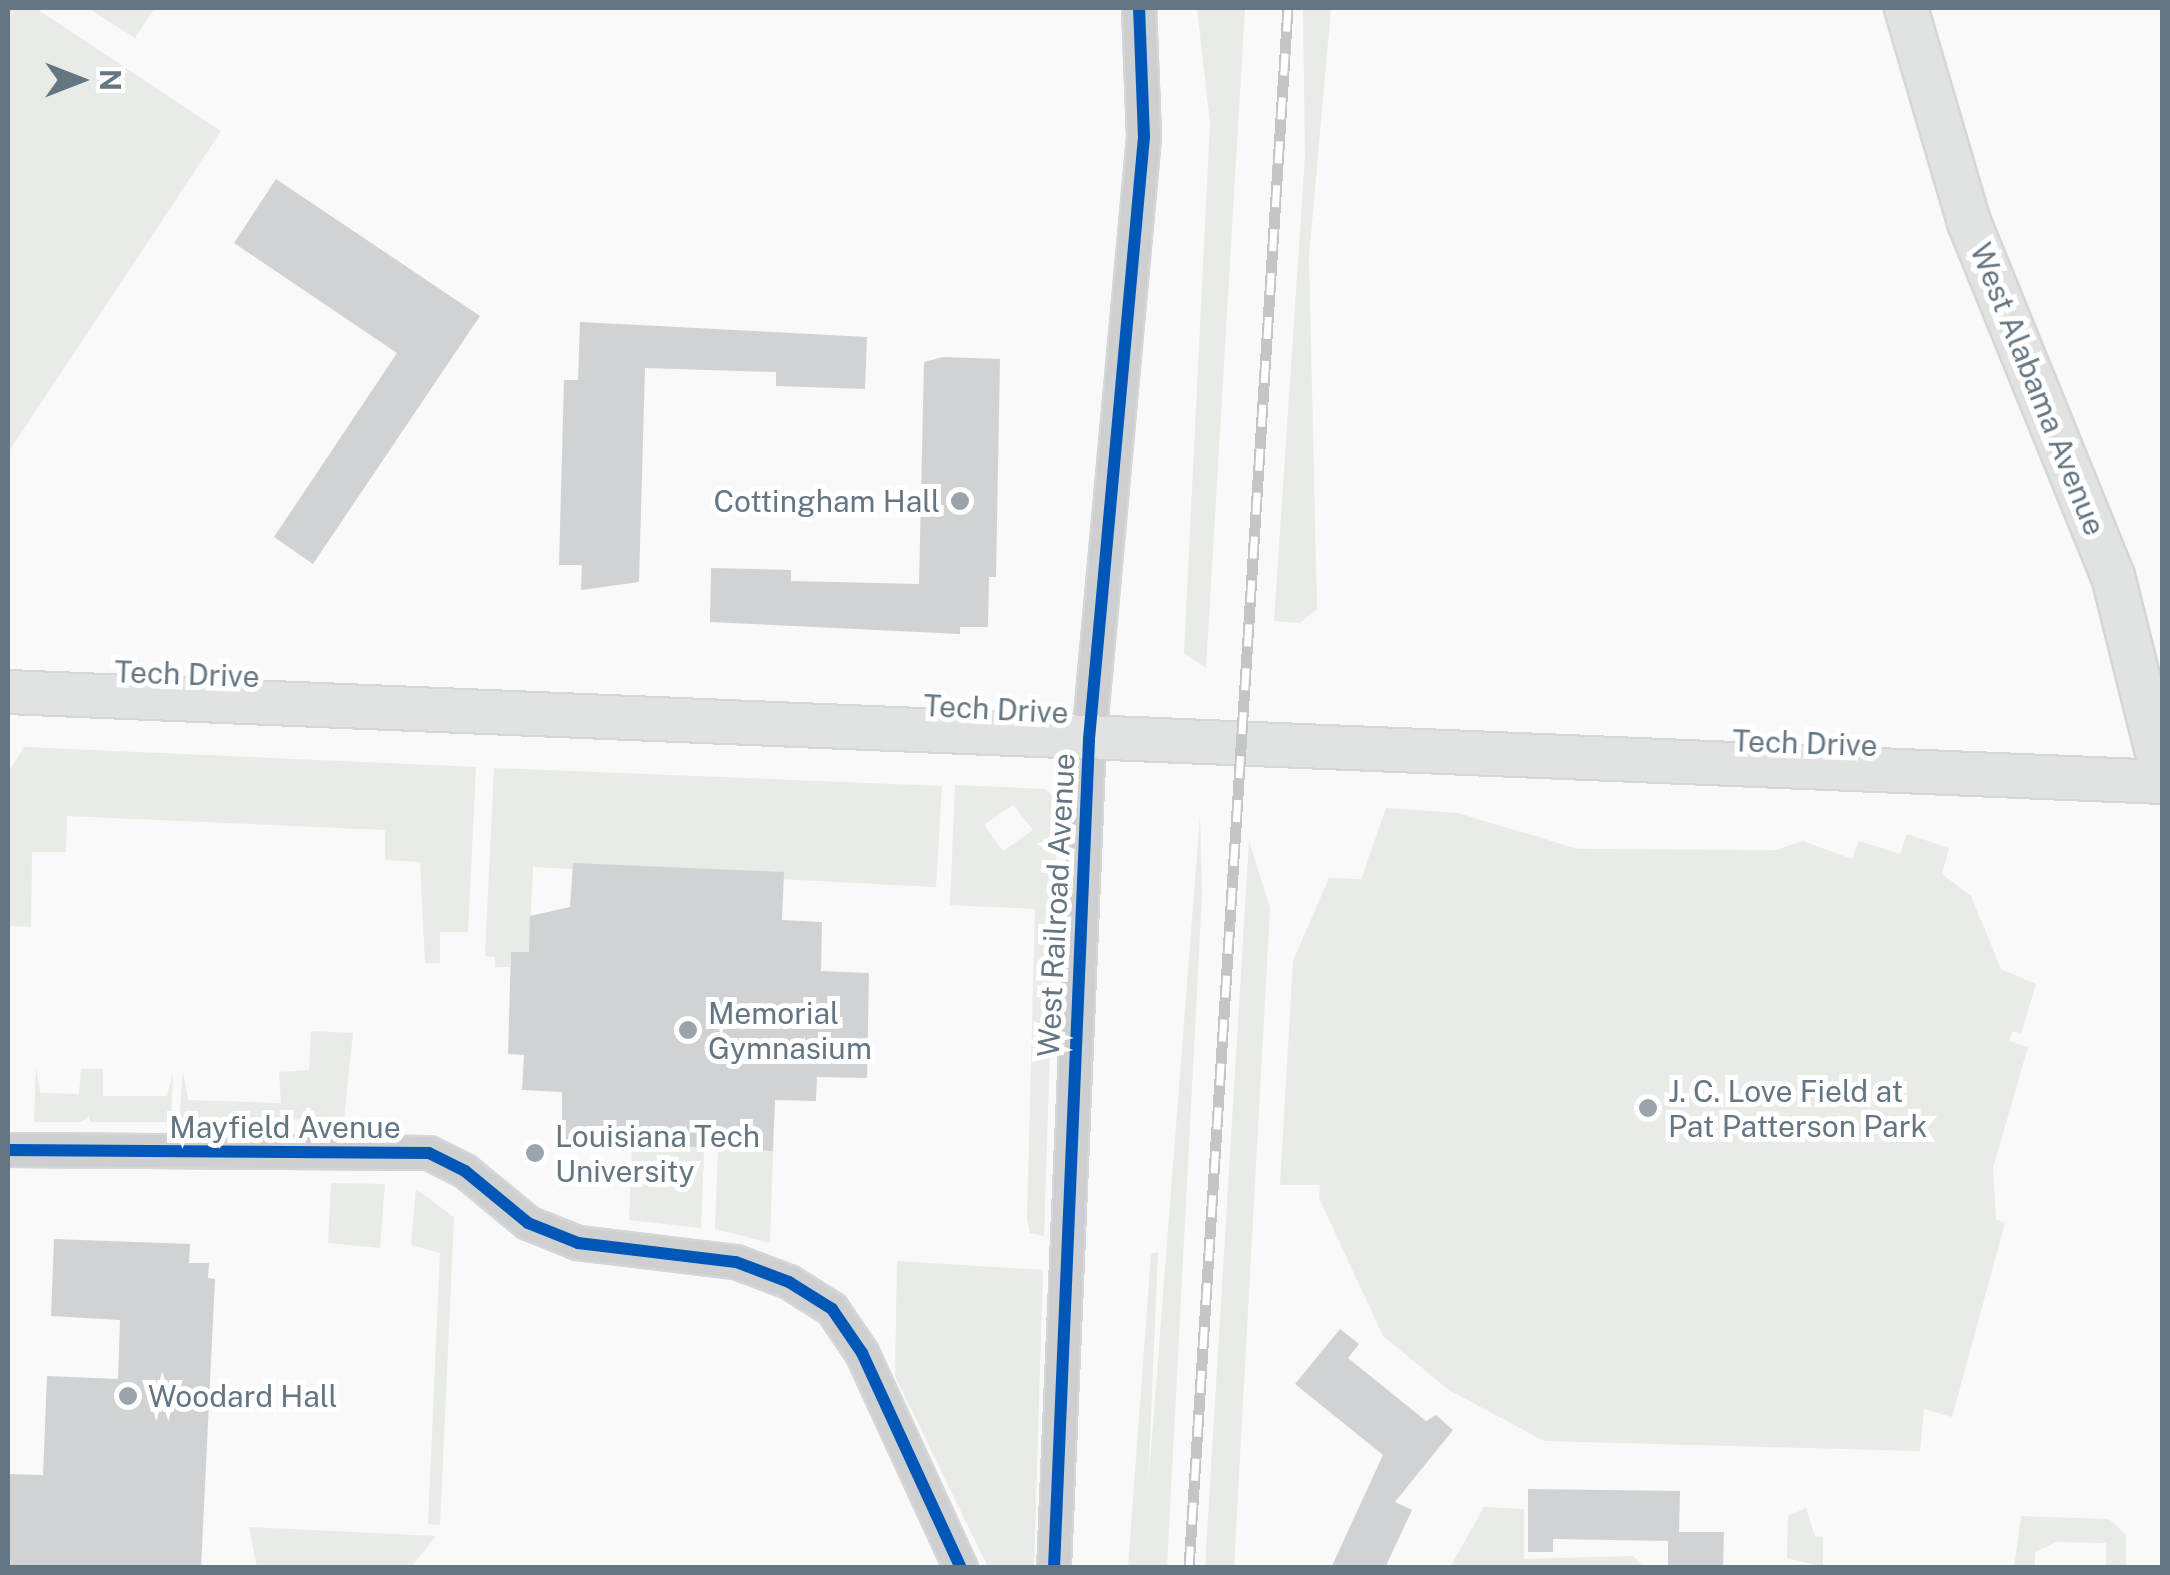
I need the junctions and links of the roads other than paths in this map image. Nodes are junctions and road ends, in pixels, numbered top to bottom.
1 (1139, 8) edge
2 (1906, 8) edge
3 (8, 692) edge
4 (1089, 739) junction
5 (2162, 772) edge
6 (2162, 782) edge
7 (8, 1150) edge
8 (961, 1568) edge
9 (1054, 1568) edge

1 - 4 street, West Railroad Avenue
2 - 5 main road, West Alabama Avenue
3 - 4 main road, Tech Drive
4 - 6 main road, Tech Drive
4 - 9 street, West Railroad Avenue
7 - 8 street, Mayfield Avenue

